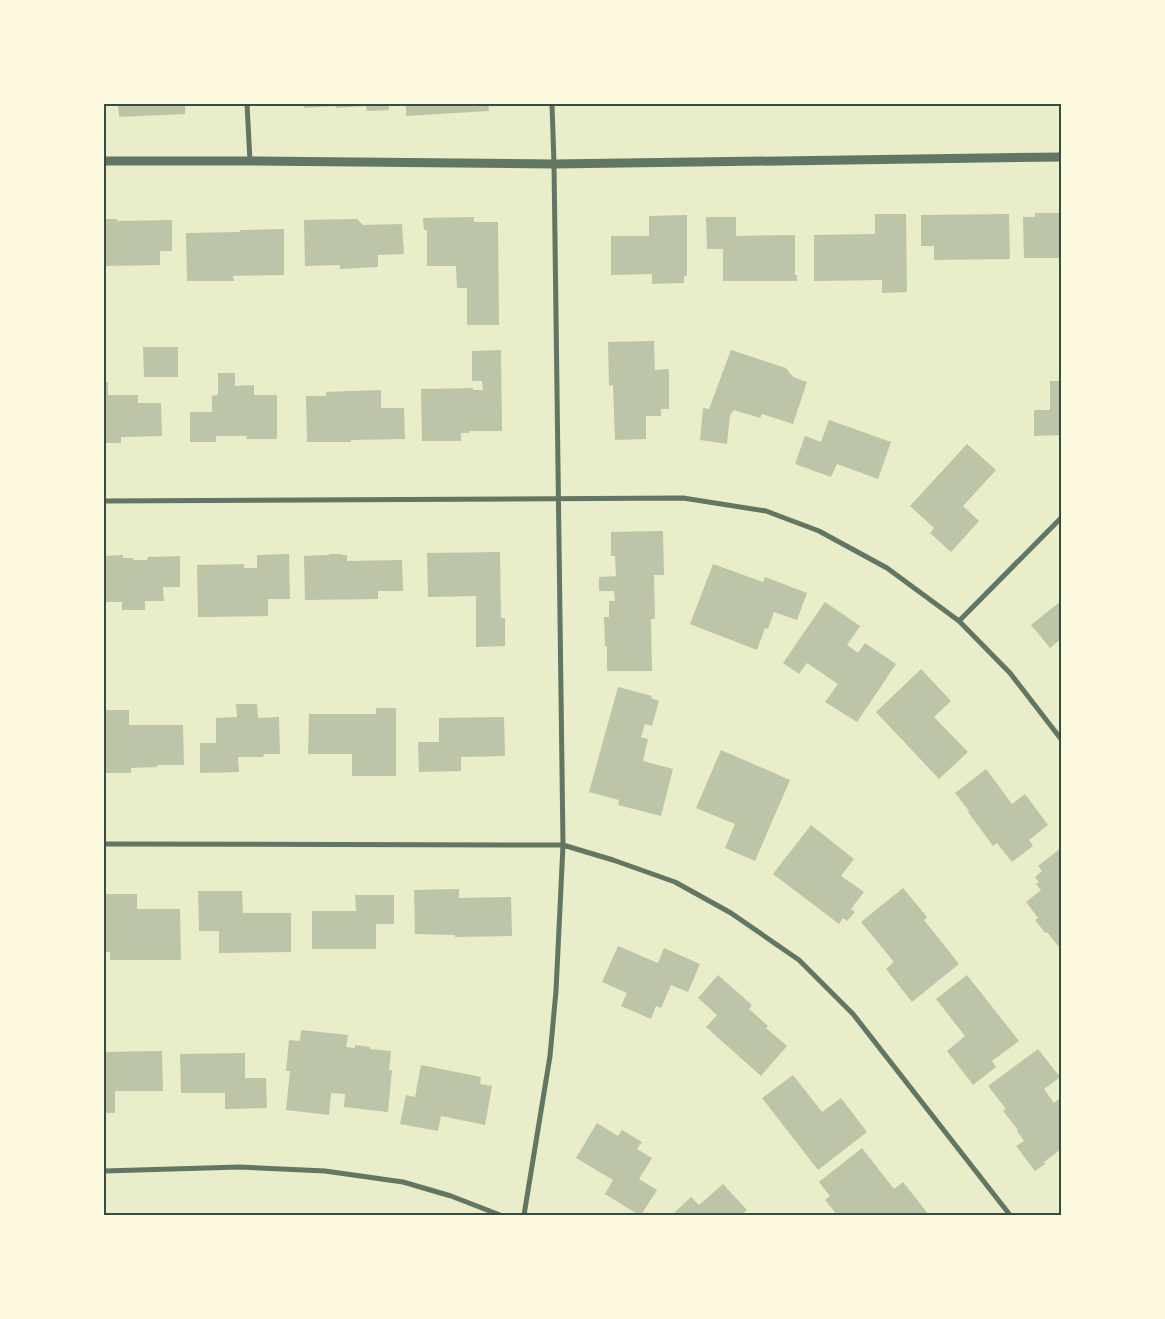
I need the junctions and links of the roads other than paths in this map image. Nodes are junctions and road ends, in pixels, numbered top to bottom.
1 (247, 104) edge
2 (552, 104) edge
3 (1061, 157) edge
4 (104, 161) edge
5 (250, 161) junction
6 (554, 164) junction
7 (558, 499) junction
8 (104, 501) edge
9 (1061, 518) edge
10 (959, 621) junction
11 (1061, 739) edge
12 (104, 844) edge
13 (562, 845) junction
14 (104, 1170) edge
15 (500, 1215) edge
16 (524, 1215) edge
17 (1010, 1215) edge

1 - 5 street
2 - 6 street
3 - 6 street
4 - 5 street
5 - 6 street
6 - 7 street
7 - 8 street
7 - 10 street
7 - 13 street
9 - 10 street
10 - 11 street
12 - 13 street
13 - 16 street
13 - 17 street
14 - 15 street

